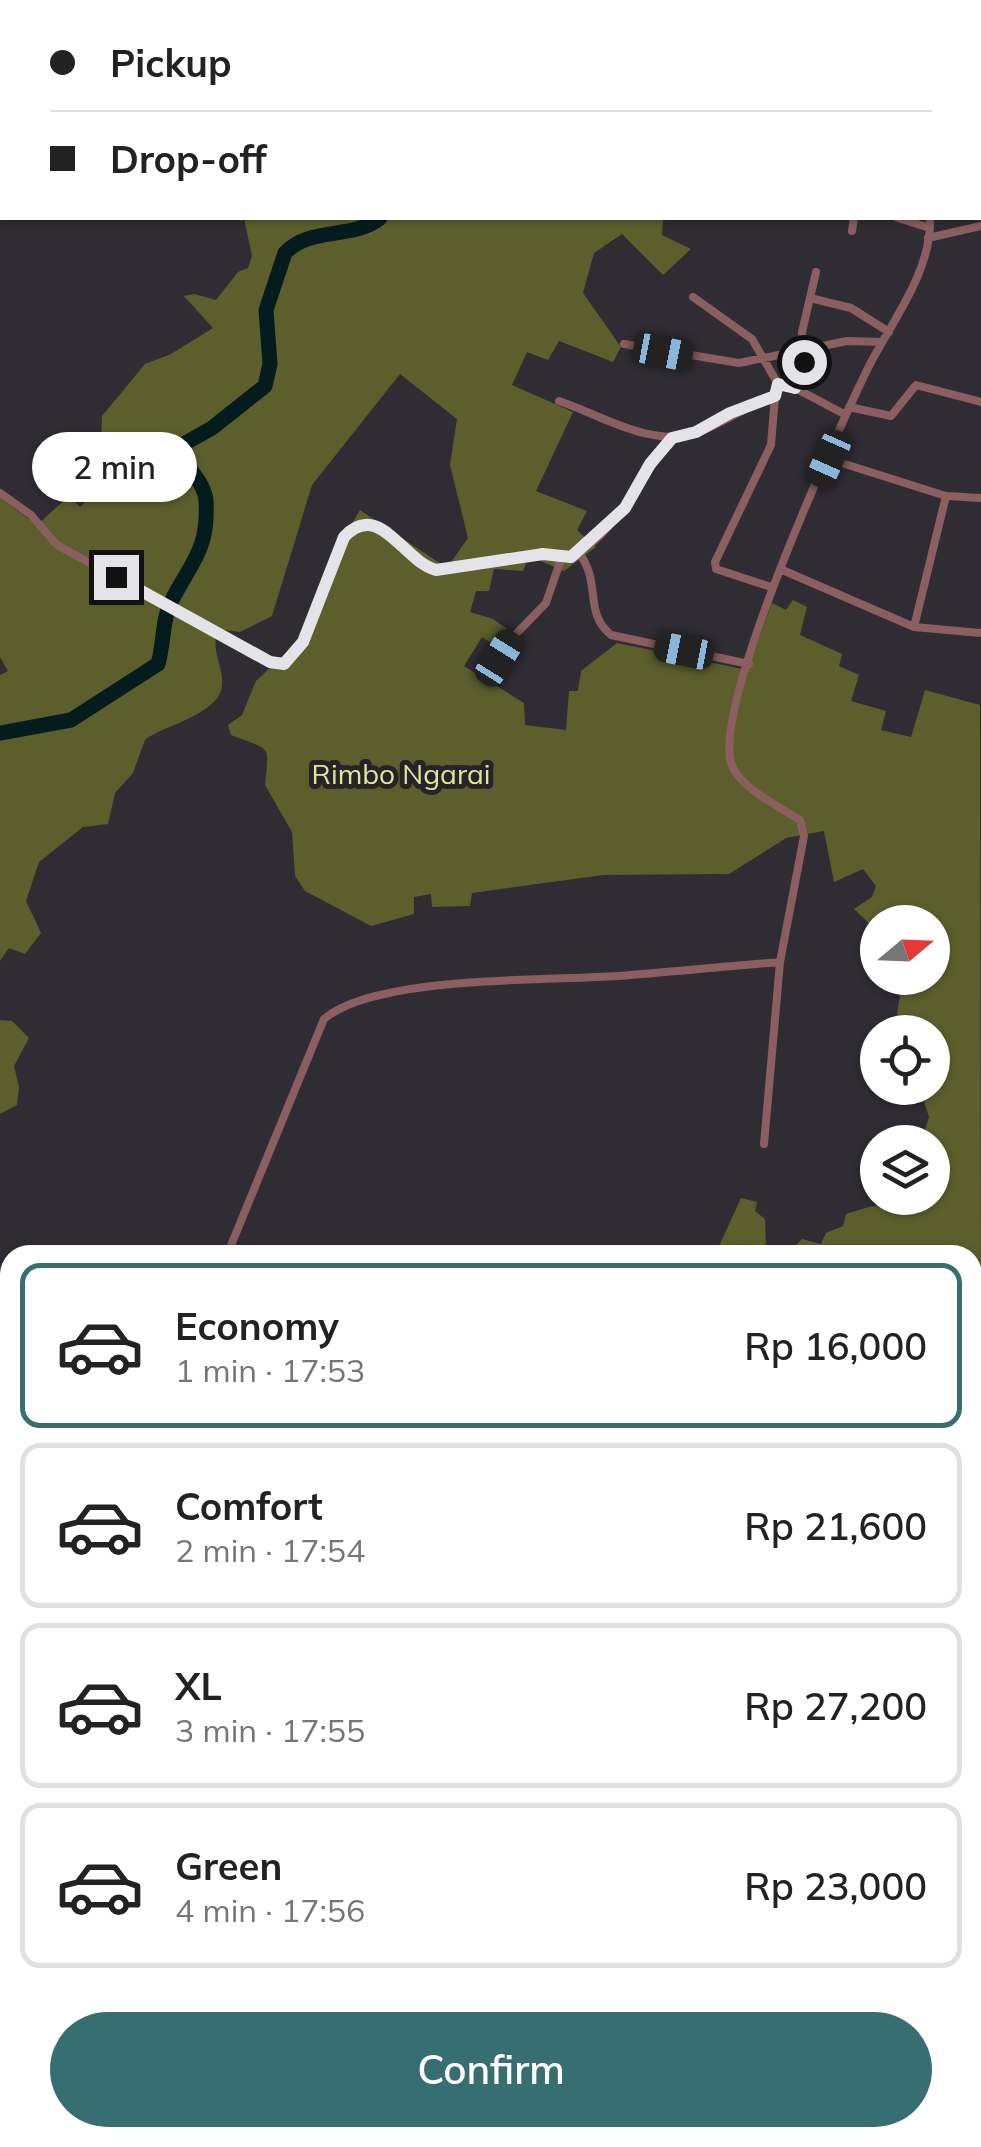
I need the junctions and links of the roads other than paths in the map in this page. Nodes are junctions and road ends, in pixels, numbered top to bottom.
1 (854, 220) edge
2 (930, 222) edge
3 (981, 226) edge
4 (852, 231) dead end
5 (928, 238) junction
6 (816, 272) dead end
7 (693, 298) dead end
8 (810, 298) junction
9 (889, 332) junction
10 (882, 342) junction
11 (624, 344) dead end
12 (802, 350) junction
13 (766, 357) junction
14 (778, 384) junction
15 (795, 388) junction
16 (775, 396) junction
17 (560, 401) dead end
18 (981, 402) edge
19 (847, 411) junction
20 (672, 438) junction
21 (829, 459) junction
22 (0, 493) edge
23 (946, 496) junction
24 (981, 498) edge
25 (579, 552) junction
26 (562, 559) junction
27 (780, 569) junction
28 (772, 587) junction
29 (914, 627) junction
30 (981, 632) edge
31 (749, 664) junction
32 (487, 678) dead end
33 (780, 962) junction
34 (764, 1144) dead end
35 (231, 1245) edge

1 - 4 street
2 - 5 street
3 - 5 street
5 - 9 street
6 - 8 street
7 - 13 street
8 - 9 street
8 - 12 street
9 - 10 street
10 - 12 street
10 - 19 street
11 - 13 street
12 - 13 street
12 - 15 street
13 - 14 street
14 - 15 street
14 - 16 street
15 - 19 street
16 - 20 street
16 - 28 street
17 - 20 street
18 - 19 street
19 - 21 street
20 - 25 street
21 - 23 street
21 - 27 street
22 - 26 street
23 - 24 street
23 - 29 street
25 - 26 street
25 - 31 street
26 - 32 street
27 - 28 street
27 - 29 street
28 - 31 street
29 - 30 street
31 - 33 street
33 - 34 street
33 - 35 street

